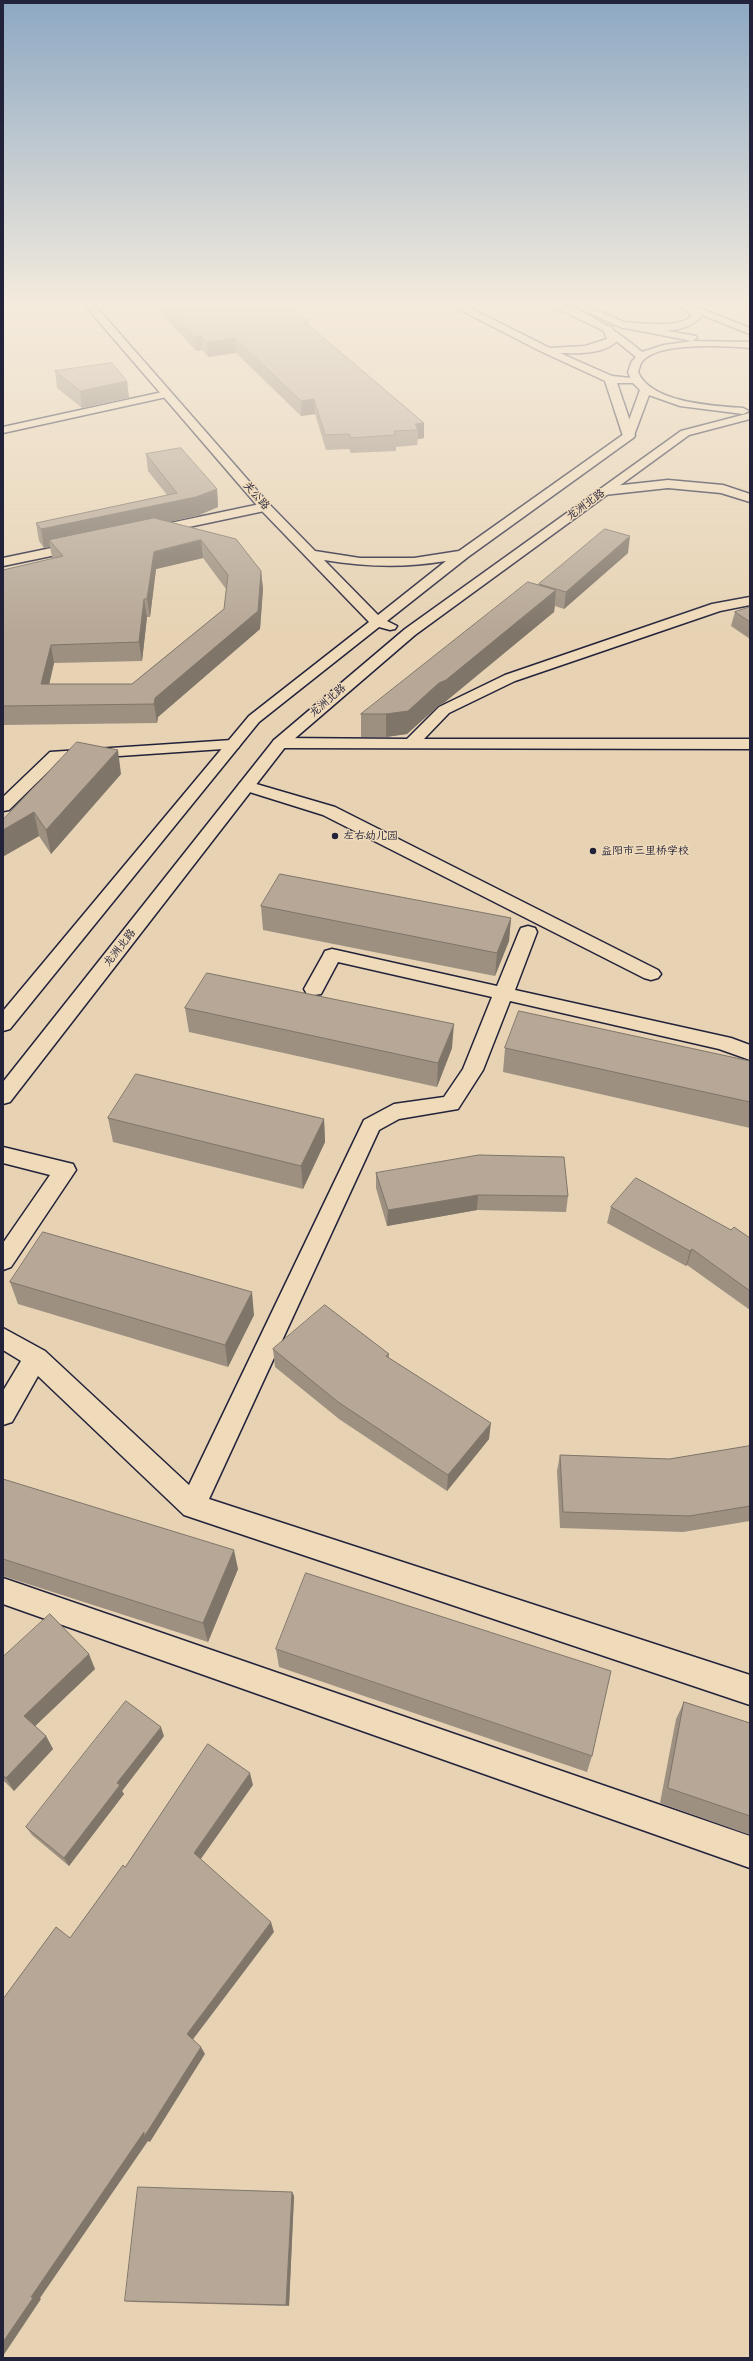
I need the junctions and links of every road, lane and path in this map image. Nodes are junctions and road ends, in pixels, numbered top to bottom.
1 (84, 412) edge
2 (183, 412) edge
3 (621, 412) edge
4 (635, 412) edge
5 (750, 416) edge
6 (3, 430) edge
7 (629, 436) junction
8 (604, 491) junction
9 (750, 498) edge
10 (265, 507) junction
11 (142, 533) edge
12 (96, 543) edge
13 (311, 554) junction
14 (463, 554) junction
15 (3, 562) edge
16 (750, 601) edge
17 (377, 622) junction
18 (410, 632) junction
19 (280, 743) junction
20 (411, 744) junction
21 (750, 744) edge
22 (232, 745) junction
23 (246, 786) junction
24 (3, 806) edge
25 (528, 932) dead end
26 (651, 974) dead end
27 (314, 989) dead end
28 (504, 993) junction
29 (3, 1024) edge
30 (750, 1053) edge
31 (3, 1098) edge
32 (3, 1155) edge
33 (3, 1261) edge
34 (3, 1338) edge
35 (36, 1358) junction
36 (3, 1414) edge
37 (193, 1506) junction
38 (3, 1591) edge
39 (750, 1690) edge
40 (750, 1852) edge

1 - 6 street
2 - 10 street, 关公路
3 - 7 street
4 - 7 street
5 - 8 street, 龙洲北路
7 - 14 street
8 - 9 street
8 - 18 street, 龙洲北路
10 - 11 street
10 - 13 street, 关公路
12 - 15 street
13 - 14 street
13 - 17 street, 关公路
14 - 17 street
16 - 20 street
17 - 18 street, 关公路
17 - 22 street
18 - 19 street, 龙洲北路
19 - 20 street
19 - 23 street, 龙洲北路
20 - 21 street
22 - 24 street
22 - 29 street
23 - 26 street
23 - 31 street, 龙洲北路
25 - 28 street
27 - 28 street
28 - 30 street
28 - 37 street
32 - 33 street
34 - 35 street
35 - 36 street
35 - 37 street
37 - 39 street
38 - 40 street

